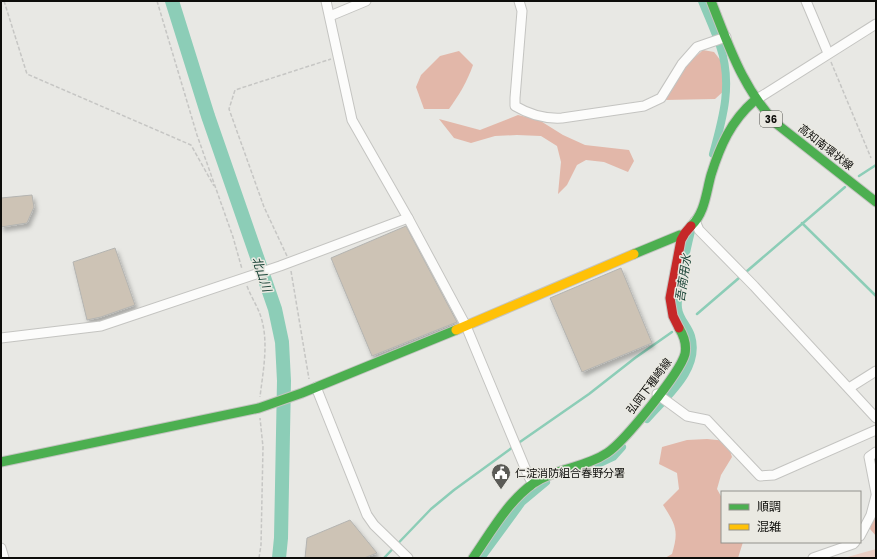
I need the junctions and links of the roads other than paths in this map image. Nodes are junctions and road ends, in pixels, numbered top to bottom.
1 (326, 1) edge
2 (366, 1) edge
3 (519, 1) edge
4 (711, 1) edge
5 (806, 1) edge
6 (330, 16) junction
7 (876, 24) edge
8 (720, 39) junction
9 (828, 53) junction
10 (754, 101) junction
11 (876, 202) edge
12 (408, 218) junction
13 (695, 221) junction
14 (685, 232) junction
15 (466, 326) junction
16 (1, 338) edge
17 (876, 371) edge
18 (849, 388) junction
19 (309, 390) junction
20 (661, 398) junction
21 (876, 418) edge
22 (876, 430) edge
23 (876, 452) edge
24 (1, 462) edge
25 (533, 484) junction
26 (876, 495) edge
27 (861, 534) edge
28 (854, 543) edge
29 (1, 548) edge
30 (4, 558) edge
31 (408, 558) edge
32 (473, 558) edge
33 (813, 558) edge

1 - 6 street
2 - 6 street
3 - 8 street
4 - 8 main road, 高知南環状線 / 36
5 - 9 street
6 - 12 street
7 - 9 street
8 - 10 main road, 高知南環状線 / 36
9 - 10 street
10 - 11 main road, 高知南環状線 / 36
10 - 13 main road, 弘岡下種崎線
12 - 15 street
12 - 16 street
13 - 14 main road, 弘岡下種崎線
13 - 18 street
14 - 15 main road
14 - 20 main road, 弘岡下種崎線
15 - 19 main road
15 - 25 street
17 - 18 street
18 - 21 street
19 - 24 main road
19 - 31 street
20 - 22 street
20 - 25 main road, 弘岡下種崎線
23 - 26 street
25 - 32 main road, 弘岡下種崎線
26 - 27 street
28 - 33 street
29 - 30 street

